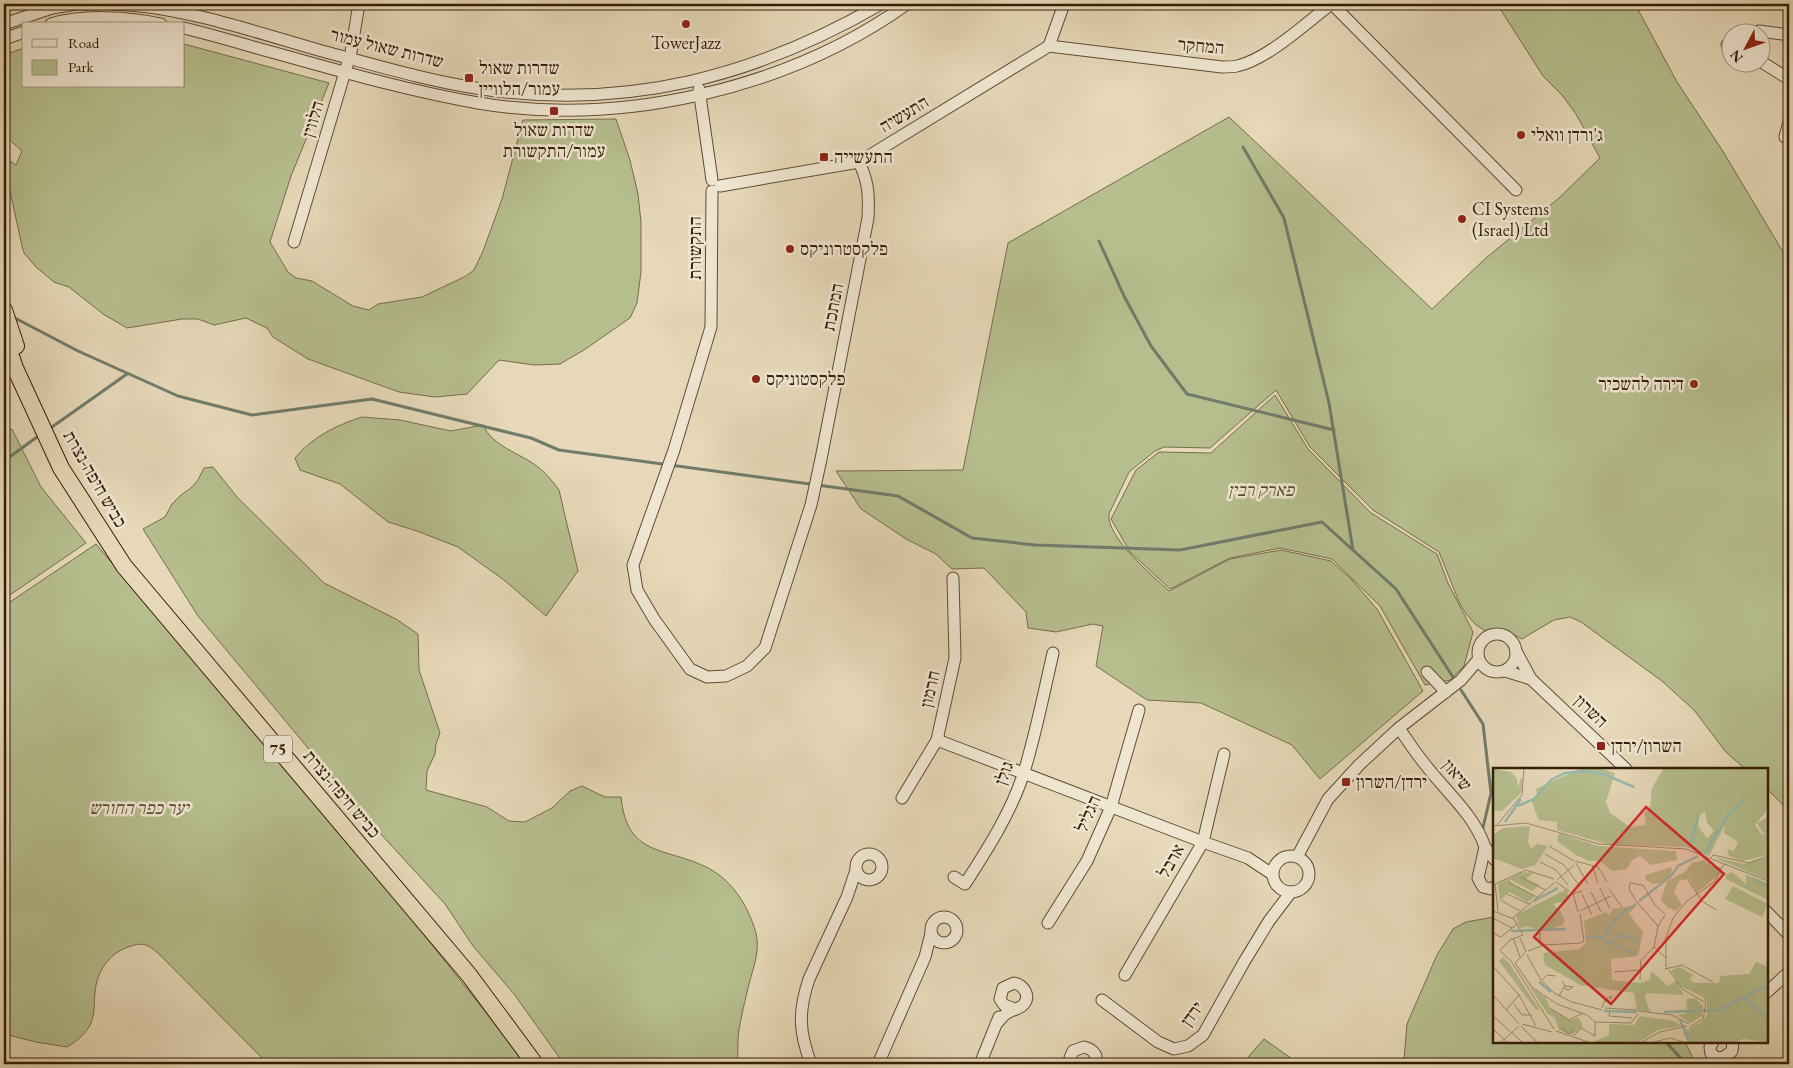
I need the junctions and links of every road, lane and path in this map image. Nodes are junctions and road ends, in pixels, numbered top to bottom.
1 (98, 4) edge
2 (112, 4) edge
3 (359, 4) edge
4 (881, 4) edge
5 (907, 4) edge
6 (1064, 4) edge
7 (1332, 4) edge
8 (62, 22) edge
9 (148, 22) edge
10 (4, 24) edge
11 (185, 28) edge
12 (1770, 32) edge
13 (22, 33) edge
14 (1789, 35) edge
15 (4, 39) edge
16 (1049, 46) junction
17 (349, 58) junction
18 (1770, 67) edge
19 (346, 72) junction
20 (1789, 79) edge
21 (697, 80) junction
22 (700, 94) junction
23 (1789, 122) edge
24 (1789, 135) edge
25 (859, 162) junction
26 (715, 186) junction
27 (1516, 190) dead end
28 (294, 242) dead end
29 (712, 305) joint
30 (4, 310) edge
31 (4, 336) edge
32 (40, 422) junction
33 (953, 578) dead end
34 (1516, 651) junction
35 (1053, 653) dead end
36 (1478, 660) junction
37 (1489, 671) junction
38 (1505, 671) junction
39 (1427, 672) dead end
40 (1531, 679) junction
41 (1461, 680) junction
42 (1446, 692) junction
43 (1139, 710) dead end
44 (1399, 728) junction
45 (937, 740) junction
46 (1224, 754) dead end
47 (1625, 768) edge
48 (1024, 773) junction
49 (902, 798) dead end
50 (1111, 807) junction
51 (1203, 842) junction
52 (1485, 847) junction
53 (1297, 857) junction
54 (1248, 858) junction
55 (1281, 858) junction
56 (1493, 858) edge
57 (856, 870) junction
58 (954, 877) dead end
59 (1274, 878) junction
60 (866, 880) junction
61 (1493, 888) edge
62 (1291, 892) junction
63 (847, 897) junction
64 (1274, 913) junction
65 (1768, 913) edge
66 (1048, 923) dead end
67 (931, 932) junction
68 (1789, 935) edge
69 (943, 943) junction
70 (925, 957) junction
71 (1789, 972) edge
72 (1125, 975) dead end
73 (1768, 991) edge
74 (1102, 1000) dead end
75 (1002, 1002) junction
76 (1015, 1009) junction
77 (997, 1023) junction
78 (1712, 1043) edge
79 (1733, 1043) edge
80 (535, 1064) edge
81 (811, 1064) edge
82 (878, 1064) edge
83 (980, 1064) edge
84 (1071, 1064) edge
85 (1096, 1064) edge

1 - 10 street
2 - 17 street, שדרות שאול עמור
3 - 17 street, הלווין
4 - 21 street, שדרות שאול עמור
5 - 22 street, שדרות שאול עמור
6 - 16 street
7 - 16 street, המחקר
7 - 27 street, המחקר
8 - 9 street
11 - 19 street, שדרות שאול עמור
12 - 14 street
13 - 15 street
16 - 25 street, התעשיה
17 - 19 street, הלווין
17 - 21 street, שדרות שאול עמור
18 - 20 street
19 - 22 street, שדרות שאול עמור
19 - 28 street, הלווין
21 - 22 street, התקשורת
22 - 26 street, התקשורת
23 - 24 street
25 - 26 street, התעשיה
25 - 29 street, המתכת
26 - 29 street, התקשורת
30 - 32 highway, כביש חיפה-נצרת / 75
31 - 32 highway, כביש חיפה-נצרת / 75
32 - 80 highway, כביש חיפה-נצרת / 75
33 - 45 street, חרמון
34 - 36 street
34 - 38 street
34 - 40 street, השרון
35 - 48 street, גולן
36 - 37 street
36 - 41 street
37 - 38 street
37 - 41 street
38 - 40 street, השרון
39 - 42 street
40 - 47 street, השרון
41 - 42 street
42 - 44 street
43 - 50 street, הגליל
44 - 52 street, שיאון
44 - 53 street
45 - 48 street
45 - 49 street, חרמון
46 - 51 street, ארבל
48 - 50 street
48 - 58 street, גולן
50 - 51 street
50 - 66 street, הגליל
51 - 54 street
51 - 72 street, ארבל
52 - 56 street, שיאון
52 - 61 street
53 - 55 street
53 - 62 street
54 - 55 street
54 - 59 street
55 - 59 street
57 - 60 street
57 - 60 street
57 - 63 street
59 - 62 street
59 - 64 street, ירדן
60 - 63 street
62 - 64 street, ירדן
63 - 81 street
64 - 74 street, ירדן
65 - 68 street
67 - 69 street
67 - 69 street
67 - 70 street
69 - 70 street
70 - 82 street
71 - 73 street
75 - 76 street
75 - 76 street
75 - 77 street
76 - 77 street
77 - 83 street
78 - 79 street
84 - 85 street

